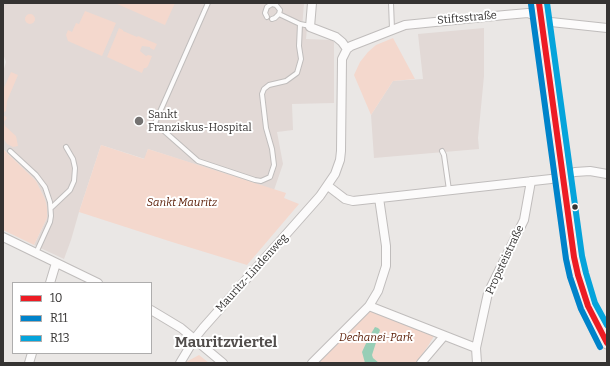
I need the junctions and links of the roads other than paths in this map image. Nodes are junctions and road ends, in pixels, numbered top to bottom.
1 (208, 3) edge
2 (312, 3) edge
3 (391, 3) edge
4 (539, 3) edge
5 (279, 14) junction
6 (541, 18) junction
7 (300, 24) junction
8 (310, 26) junction
9 (607, 28) edge
10 (392, 29) junction
11 (347, 49) junction
12 (66, 147) dead end
13 (10, 151) dead end
14 (442, 151) dead end
15 (607, 174) edge
16 (563, 176) junction
17 (531, 181) junction
18 (328, 186) junction
19 (448, 190) junction
20 (379, 198) junction
21 (51, 208) junction
22 (3, 237) edge
23 (36, 253) junction
24 (56, 263) junction
25 (50, 282) edge
26 (96, 282) edge
27 (369, 306) junction
28 (152, 311) edge
29 (444, 336) junction
30 (195, 338) junction
31 (607, 343) edge
32 (476, 348) junction
33 (180, 363) edge
34 (223, 363) edge
35 (312, 363) edge
36 (421, 363) edge
37 (477, 363) edge

1 - 7 lane
2 - 8 street
3 - 10 lane
4 - 6 main road
5 - 5 lane
5 - 7 lane
6 - 9 street, Stiftsstraße
6 - 10 street, Stiftsstraße
6 - 16 main road
7 - 8 lane
8 - 11 street
10 - 11 street, Stiftsstraße
11 - 18 street, Mauritz-Lindenweg
12 - 21 lane
13 - 21 lane
14 - 19 lane
15 - 16 street
16 - 17 street
16 - 31 main road
17 - 19 street
17 - 32 street, Propsteistraße
18 - 20 street
18 - 30 street, Mauritz-Lindenweg
19 - 20 street
20 - 27 street
21 - 23 lane
22 - 23 street
23 - 24 street
24 - 25 street
24 - 26 street
27 - 29 street
27 - 35 street
28 - 30 street
29 - 32 street
29 - 36 street
30 - 33 street, Mauritz-Lindenweg
30 - 34 street
32 - 37 street, Propsteistraße

